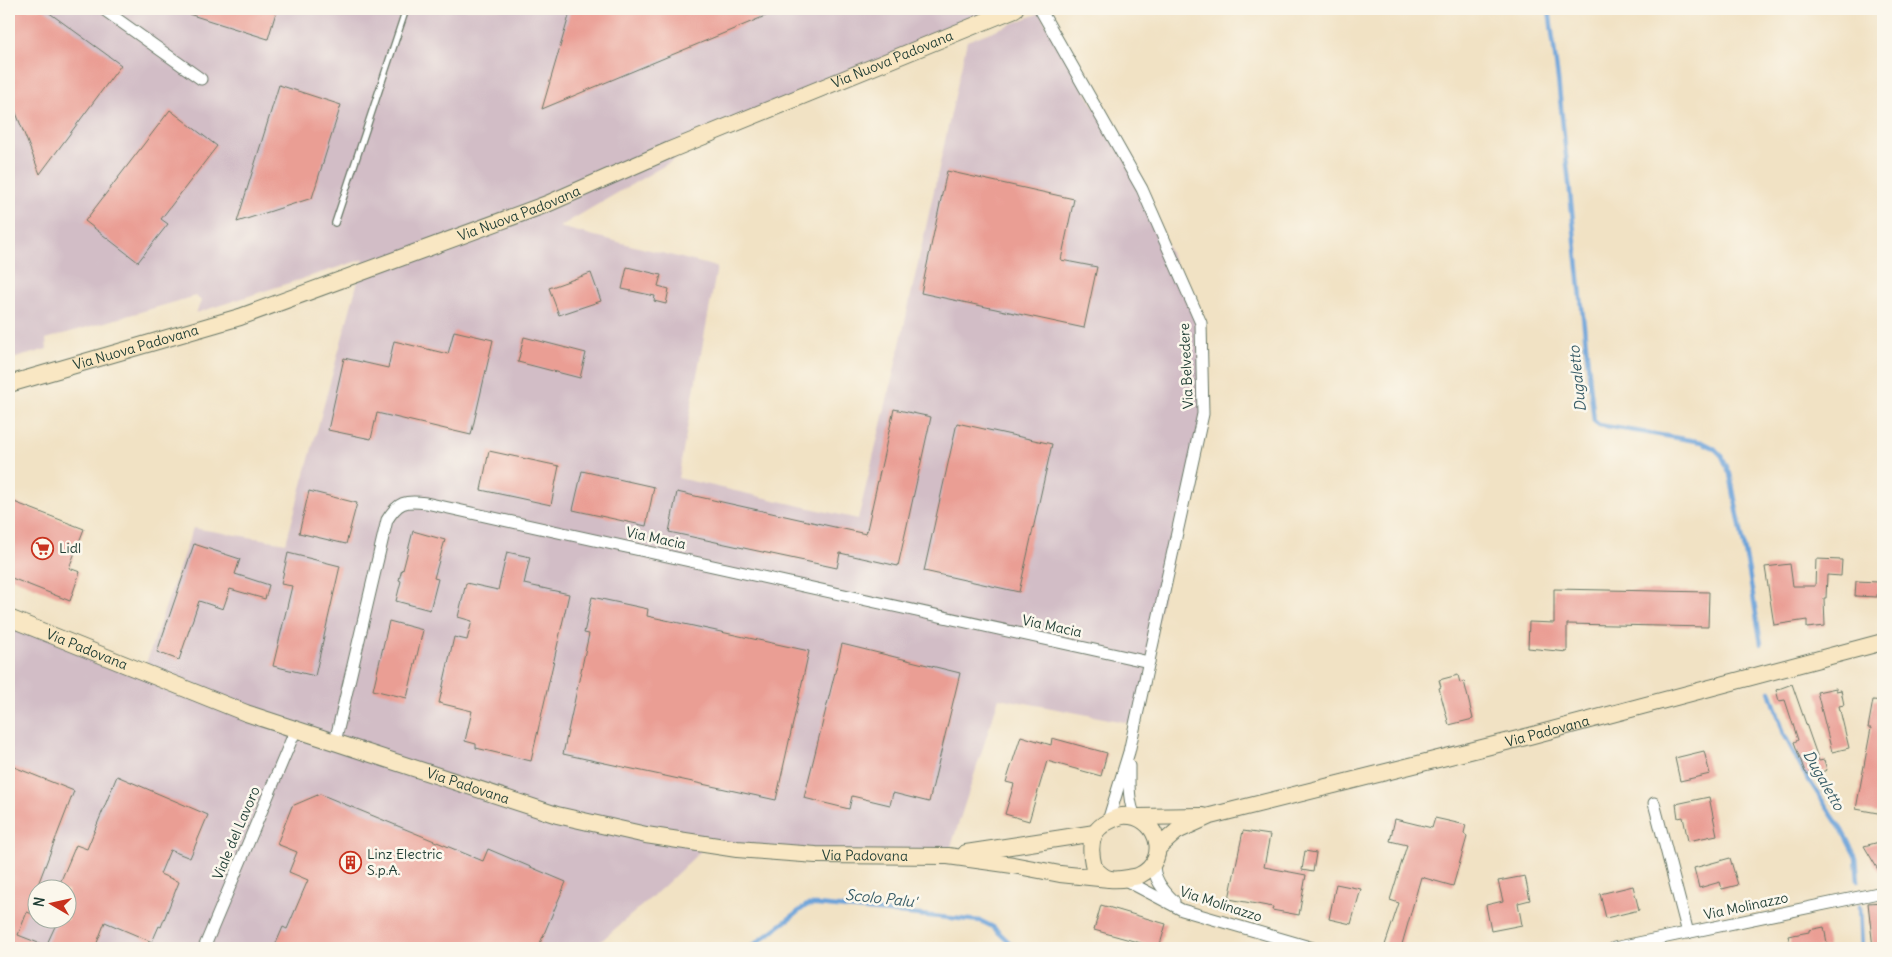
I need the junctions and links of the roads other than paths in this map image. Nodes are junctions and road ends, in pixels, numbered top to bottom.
1 (103, 9) edge
2 (406, 9) edge
3 (1015, 9) edge
4 (1040, 9) edge
5 (201, 79) dead end
6 (335, 223) dead end
7 (9, 384) edge
8 (9, 618) edge
9 (1883, 642) edge
10 (1149, 662) junction
11 (296, 729) junction
12 (335, 742) junction
13 (1129, 752) junction
14 (1654, 803) dead end
15 (1210, 816) junction
16 (1136, 817) junction
17 (1108, 821) junction
18 (1095, 833) junction
19 (1156, 855) junction
20 (948, 856) junction
21 (1116, 879) junction
22 (1883, 892) edge
23 (1182, 910) junction
24 (1688, 933) junction
25 (204, 948) edge
26 (1313, 948) edge
27 (1614, 948) edge

1 - 5 street
2 - 6 lane
3 - 7 street, Via Nuova Padovana
4 - 10 street, Via Belvedere
8 - 11 street, Via Padovana
9 - 15 street, Via Padovana
10 - 12 street, Via Macia
10 - 13 street, Via Belvedere
11 - 12 street, Via Padovana
11 - 25 street, Viale del Lavoro
12 - 20 street, Via Padovana
13 - 16 street, Via Belvedere
13 - 17 street, Via Belvedere
14 - 24 street
15 - 16 street, Via Padovana
15 - 19 street, Via Padovana
16 - 17 street, Via Padovana
16 - 19 street
17 - 18 street
18 - 20 street, Via Padovana
18 - 21 street
19 - 21 street, Via Padovana
19 - 23 street
20 - 21 street, Via Padovana
21 - 23 street, Via Molinazzo
22 - 24 street, Via Molinazzo
23 - 26 street, Via Molinazzo
24 - 27 street, Via Molinazzo

